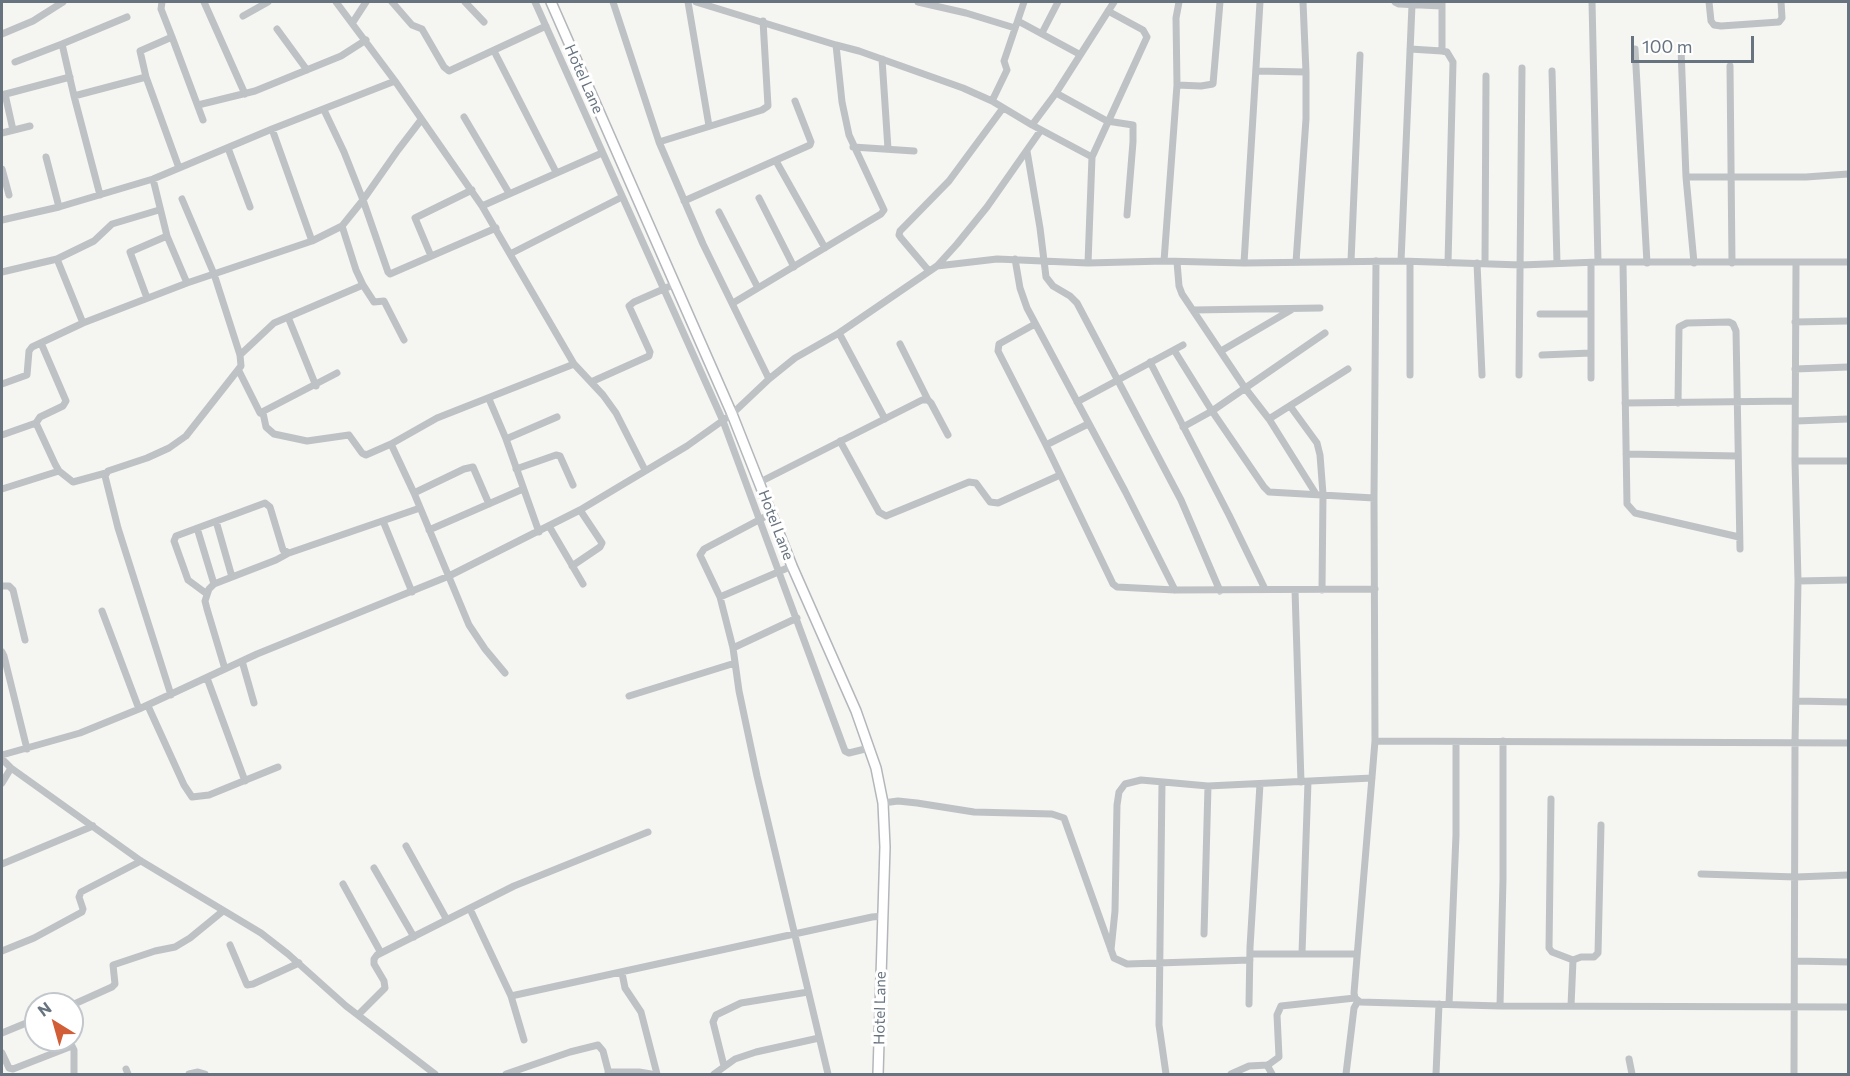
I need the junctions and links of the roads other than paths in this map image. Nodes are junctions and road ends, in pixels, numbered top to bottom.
1 (63, 2) edge
2 (162, 2) edge
3 (204, 2) edge
4 (268, 2) edge
5 (336, 2) edge
6 (366, 2) edge
7 (392, 2) edge
8 (465, 2) edge
9 (535, 2) edge
10 (551, 2) edge
11 (613, 2) edge
12 (688, 2) edge
13 (696, 2) edge
14 (918, 2) edge
15 (1024, 2) edge
16 (1058, 2) edge
17 (1114, 2) edge
18 (1179, 2) edge
19 (1220, 2) edge
20 (1260, 2) edge
21 (1303, 2) edge
22 (1395, 2) edge
23 (1592, 2) edge
24 (1710, 2) edge
25 (1781, 2) edge
26 (1442, 4) edge
27 (1412, 5) junction
28 (1108, 11) junction
29 (243, 16) dead end
30 (127, 17) dead end
31 (484, 21) dead end
32 (763, 21) junction
33 (353, 22) junction
34 (1017, 24) junction
35 (546, 26) junction
36 (277, 28) dead end
37 (1042, 33) junction
38 (2, 34) edge
39 (172, 37) junction
40 (366, 40) junction
41 (62, 44) junction
42 (836, 45) junction
43 (1410, 49) junction
44 (1635, 49) dead end
45 (1681, 49) dead end
46 (494, 51) junction
47 (1442, 51) junction
48 (1079, 54) junction
49 (1360, 55) dead end
50 (882, 59) junction
51 (15, 62) dead end
52 (1730, 66) dead end
53 (1522, 68) dead end
54 (307, 70) junction
55 (1256, 71) junction
56 (1306, 72) junction
57 (1552, 72) dead end
58 (1486, 76) dead end
59 (70, 77) junction
60 (146, 77) junction
61 (395, 81) junction
62 (1177, 85) junction
63 (1056, 93) junction
64 (246, 94) junction
65 (3, 95) edge
66 (74, 96) junction
67 (795, 101) dead end
68 (992, 101) junction
69 (198, 105) junction
70 (1003, 108) junction
71 (324, 110) junction
72 (464, 117) dead end
73 (203, 120) dead end
74 (421, 120) junction
75 (1107, 121) junction
76 (1032, 125) junction
77 (30, 126) dead end
78 (709, 126) junction
79 (272, 129) junction
80 (13, 130) junction
81 (1041, 130) junction
82 (2, 133) edge
83 (659, 142) junction
84 (854, 147) junction
85 (228, 148) junction
86 (888, 149) junction
87 (914, 151) dead end
88 (1027, 151) junction
89 (602, 153) junction
90 (46, 157) dead end
91 (1092, 157) junction
92 (776, 161) junction
93 (178, 168) junction
94 (2, 169) edge
95 (556, 172) junction
96 (1848, 174) edge
97 (1730, 176) junction
98 (1686, 177) junction
99 (153, 179) junction
100 (472, 190) junction
101 (509, 193) junction
102 (9, 195) dead end
103 (100, 195) junction
104 (622, 197) junction
105 (759, 198) dead end
106 (182, 200) dead end
107 (363, 201) junction
108 (684, 201) junction
109 (482, 206) junction
110 (59, 207) junction
111 (250, 207) dead end
112 (159, 210) junction
113 (719, 212) dead end
114 (1127, 215) dead end
115 (2, 220) edge
116 (342, 226) junction
117 (496, 228) junction
118 (167, 236) junction
119 (312, 241) junction
120 (825, 248) junction
121 (510, 254) junction
122 (431, 256) junction
123 (1015, 258) junction
124 (57, 259) junction
125 (1164, 261) junction
126 (1351, 261) junction
127 (1376, 261) junction
128 (1401, 261) junction
129 (1044, 262) junction
130 (1177, 262) junction
131 (1296, 262) junction
132 (1410, 262) junction
133 (1595, 262) junction
134 (1623, 262) junction
135 (1848, 262) edge
136 (1244, 263) junction
137 (1448, 263) junction
138 (1481, 263) junction
139 (1557, 263) junction
140 (1647, 263) junction
141 (1694, 263) junction
142 (1732, 263) junction
143 (1796, 263) junction
144 (1088, 264) junction
145 (1521, 265) junction
146 (937, 266) junction
147 (794, 267) junction
148 (929, 271) junction
149 (2, 272) edge
150 (214, 274) junction
151 (187, 283) junction
152 (363, 285) junction
153 (670, 286) junction
154 (758, 288) junction
155 (147, 298) junction
156 (733, 303) junction
157 (1293, 308) junction
158 (1320, 308) dead end
159 (1193, 310) junction
160 (1540, 314) dead end
161 (1591, 314) junction
162 (288, 317) junction
163 (1848, 321) edge
164 (1795, 322) junction
165 (83, 323) junction
166 (1035, 324) junction
167 (839, 333) junction
168 (1325, 333) dead end
169 (404, 340) dead end
170 (41, 343) junction
171 (900, 344) dead end
172 (1183, 345) dead end
173 (1174, 350) junction
174 (1221, 351) junction
175 (1591, 353) junction
176 (1542, 355) dead end
177 (240, 356) junction
178 (1150, 362) junction
179 (574, 364) junction
180 (1848, 367) edge
181 (1348, 369) dead end
182 (1795, 369) junction
183 (239, 371) junction
184 (337, 374) dead end
185 (1410, 375) dead end
186 (1482, 375) dead end
187 (1520, 375) dead end
188 (1592, 378) dead end
189 (769, 379) junction
190 (1117, 381) junction
191 (591, 382) junction
192 (2, 384) edge
193 (316, 386) junction
194 (1245, 388) junction
195 (489, 399) junction
196 (928, 400) junction
197 (1795, 401) junction
198 (1077, 402) junction
199 (1737, 402) junction
200 (1625, 403) junction
201 (1678, 403) junction
202 (1290, 406) junction
203 (1212, 411) junction
204 (263, 413) junction
205 (557, 417) dead end
206 (728, 418) junction
207 (885, 419) junction
208 (1269, 419) junction
209 (1848, 419) edge
210 (1796, 421) junction
211 (36, 423) junction
212 (1088, 424) junction
213 (1183, 427) junction
214 (2, 435) edge
215 (948, 435) dead end
216 (506, 440) junction
217 (840, 441) junction
218 (391, 444) junction
219 (1046, 445) junction
220 (1626, 454) junction
221 (1738, 456) junction
222 (1795, 461) junction
223 (1848, 461) edge
224 (516, 469) junction
225 (59, 471) junction
226 (645, 471) junction
227 (106, 473) junction
228 (1060, 475) junction
229 (760, 482) junction
230 (573, 485) dead end
231 (2, 489) edge
232 (523, 489) junction
233 (414, 493) junction
234 (1319, 494) junction
235 (1374, 498) junction
236 (489, 504) junction
237 (420, 508) junction
238 (580, 510) junction
239 (765, 516) junction
240 (216, 521) junction
241 (383, 521) junction
242 (549, 526) junction
243 (197, 528) junction
244 (429, 530) junction
245 (539, 532) junction
246 (1739, 537) junction
247 (1740, 549) dead end
248 (287, 554) junction
249 (572, 566) junction
250 (786, 569) junction
251 (449, 576) junction
252 (232, 577) junction
253 (1848, 580) edge
254 (1798, 581) junction
255 (214, 584) junction
256 (583, 584) dead end
257 (2, 586) edge
258 (1265, 589) junction
259 (1375, 589) junction
260 (1175, 590) junction
261 (1295, 590) junction
262 (1322, 590) junction
263 (1220, 591) junction
264 (412, 592) junction
265 (207, 594) junction
266 (720, 597) junction
267 (102, 610) dead end
268 (797, 618) junction
269 (25, 640) dead end
270 (733, 648) junction
271 (2, 652) edge
272 (242, 661) junction
273 (735, 663) junction
274 (225, 669) junction
275 (505, 673) dead end
276 (207, 678) junction
277 (171, 695) junction
278 (629, 696) dead end
279 (1796, 701) junction
280 (1848, 702) edge
281 (254, 703) dead end
282 (148, 706) junction
283 (139, 710) junction
284 (1375, 741) junction
285 (1503, 741) junction
286 (1456, 742) junction
287 (1795, 743) junction
288 (1848, 743) edge
289 (27, 749) junction
290 (862, 750) junction
291 (2, 757) edge
292 (278, 767) dead end
293 (11, 768) junction
294 (1372, 778) junction
295 (245, 781) junction
296 (1305, 782) junction
297 (2, 783) edge
298 (1162, 783) junction
299 (1260, 784) junction
300 (1208, 786) junction
301 (1551, 799) dead end
302 (883, 803) junction
303 (1601, 825) dead end
304 (93, 826) junction
305 (648, 832) dead end
306 (406, 846) dead end
307 (141, 861) junction
308 (2, 864) edge
309 (374, 868) dead end
310 (1701, 874) dead end
311 (1848, 875) edge
312 (1796, 877) junction
313 (343, 884) dead end
314 (470, 909) junction
315 (223, 911) junction
316 (877, 917) junction
317 (447, 920) junction
318 (794, 934) junction
319 (1204, 934) dead end
320 (414, 937) junction
321 (230, 945) dead end
322 (2, 951) edge
323 (1111, 952) junction
324 (381, 953) junction
325 (1302, 953) junction
326 (1357, 954) junction
327 (1250, 957) junction
328 (1573, 960) junction
329 (1795, 961) junction
330 (1848, 962) edge
331 (298, 963) junction
332 (1160, 963) junction
333 (622, 973) junction
334 (808, 992) junction
335 (511, 996) junction
336 (84, 1000) edge
337 (1357, 1000) junction
338 (1249, 1004) dead end
339 (1439, 1004) junction
340 (1449, 1004) junction
341 (1500, 1006) junction
342 (1571, 1006) junction
343 (1795, 1007) junction
344 (1848, 1007) edge
345 (358, 1015) junction
346 (24, 1024) edge
347 (2, 1033) edge
348 (819, 1038) junction
349 (524, 1040) dead end
350 (2, 1053) edge
351 (1629, 1059) dead end
352 (1267, 1065) junction
353 (724, 1066) junction
354 (608, 1073) edge
355 (74, 1074) edge
356 (189, 1074) edge
357 (205, 1074) edge
358 (435, 1074) edge
359 (506, 1074) edge
360 (651, 1074) edge
361 (657, 1074) edge
362 (714, 1074) edge
363 (828, 1074) edge
364 (878, 1074) edge
365 (1166, 1074) edge
366 (1231, 1074) edge
367 (1272, 1074) edge
368 (1346, 1074) edge
369 (1436, 1074) edge
370 (1632, 1074) edge
371 (1794, 1074) edge

1 - 38 street
2 - 39 street
3 - 64 street
4 - 29 street
5 - 33 street
6 - 33 street
7 - 46 street
8 - 31 street
9 - 35 street
10 - 153 street, Hotel Lane
11 - 83 street
12 - 78 street
13 - 32 street
14 - 34 street
15 - 34 street
16 - 37 street
17 - 28 street
18 - 62 street
19 - 62 street
20 - 55 street
21 - 56 street
22 - 27 street
23 - 133 street
24 - 25 street
26 - 27 street
26 - 47 street
27 - 43 street
28 - 48 street
28 - 75 street
30 - 41 street
32 - 42 street
32 - 78 street
33 - 40 street
34 - 37 street
34 - 68 street
35 - 46 street
35 - 89 street
36 - 54 street
37 - 48 street
39 - 60 street
39 - 69 street
40 - 54 street
40 - 61 street
41 - 51 street
41 - 59 street
42 - 50 street
42 - 84 street
43 - 47 street
43 - 128 street
44 - 140 street
45 - 98 street
46 - 95 street
47 - 137 street
48 - 63 street
49 - 126 street
50 - 68 street
50 - 86 street
52 - 97 street
53 - 145 street
54 - 64 street
55 - 56 street
55 - 136 street
56 - 131 street
57 - 139 street
58 - 138 street
59 - 65 street
59 - 66 street
60 - 66 street
60 - 93 street
61 - 71 street
61 - 74 street
62 - 125 street
63 - 75 street
63 - 76 street
64 - 69 street
65 - 80 street
66 - 103 street
67 - 92 street
68 - 70 street
69 - 73 street
70 - 76 street
70 - 148 street
71 - 79 street
71 - 107 street
72 - 101 street
74 - 100 street
74 - 107 street
75 - 91 street
75 - 114 street
76 - 81 street
77 - 80 street
78 - 83 street
79 - 85 street
79 - 119 street
80 - 82 street
81 - 88 street
81 - 91 street
83 - 108 street
84 - 86 street
84 - 120 street
85 - 93 street
85 - 111 street
86 - 87 street
88 - 129 street
88 - 146 street
89 - 95 street
89 - 104 street
90 - 110 street
91 - 144 street
92 - 108 street
92 - 120 street
93 - 99 street
94 - 102 street
95 - 101 street
96 - 97 street
97 - 98 street
97 - 142 street
98 - 141 street
99 - 103 street
99 - 112 street
100 - 109 street
100 - 122 street
101 - 109 street
103 - 110 street
104 - 121 street
104 - 153 street
105 - 147 street
106 - 150 street
107 - 116 street
107 - 122 street
108 - 156 street
109 - 117 street
110 - 115 street
112 - 118 street
112 - 124 street
113 - 154 street
116 - 119 street
116 - 152 street
117 - 121 street
117 - 122 street
118 - 151 street
118 - 155 street
119 - 150 street
120 - 147 street
121 - 179 street
123 - 129 street
123 - 146 street
123 - 166 street
124 - 149 street
124 - 165 street
125 - 130 street
125 - 144 street
126 - 127 street
126 - 131 street
127 - 128 street
127 - 235 street
128 - 132 street
129 - 144 street
129 - 190 street
130 - 136 street
130 - 159 street
131 - 136 street
132 - 137 street
132 - 185 street
133 - 134 street
133 - 139 street
133 - 161 street
134 - 140 street
134 - 200 street
135 - 143 street
137 - 138 street
138 - 145 street
138 - 186 street
139 - 145 street
140 - 141 street
141 - 142 street
142 - 143 street
143 - 164 street
145 - 187 street
146 - 148 street
147 - 154 street
148 - 167 street
150 - 151 street
150 - 177 street
151 - 155 street
152 - 162 street
152 - 169 street
153 - 191 street
153 - 206 street, Hotel Lane
154 - 156 street
155 - 165 street
156 - 189 street
157 - 158 street
157 - 159 street
157 - 174 street
159 - 174 street
160 - 161 street
161 - 175 street
162 - 177 street
162 - 193 street
163 - 164 street
164 - 182 street
165 - 170 street
166 - 198 street
166 - 219 street
167 - 189 street
167 - 207 street
168 - 194 street
170 - 192 street
170 - 211 street
171 - 196 street
172 - 173 street
173 - 178 street
173 - 203 street
174 - 194 street
175 - 176 street
175 - 188 street
177 - 183 street
178 - 190 street
178 - 213 street
179 - 191 street
179 - 195 street
180 - 182 street
181 - 202 street
182 - 197 street
183 - 204 street
183 - 227 street
184 - 193 street
189 - 206 street
190 - 198 street
190 - 263 street
191 - 226 street
193 - 204 street
194 - 203 street
194 - 208 street
195 - 216 street
195 - 218 street
196 - 207 street
196 - 215 street
197 - 199 street
197 - 210 street
198 - 212 street
199 - 201 street
199 - 201 street
199 - 221 street
200 - 201 street
200 - 220 street
202 - 208 street
202 - 234 street
203 - 213 street
203 - 234 street
204 - 218 street
205 - 216 street
206 - 226 street
206 - 229 street, Hotel Lane
206 - 239 street
207 - 217 street
208 - 234 street
209 - 210 street
210 - 222 street
211 - 214 street
211 - 225 street
212 - 219 street
212 - 260 street
213 - 258 street
216 - 224 street
217 - 228 street
217 - 229 street
218 - 233 street
219 - 228 street
220 - 221 street
220 - 246 street
221 - 246 street
222 - 223 street
222 - 254 street
224 - 230 street
224 - 232 street
225 - 227 street
225 - 231 street
226 - 238 street
227 - 277 street
228 - 260 street
229 - 239 street, Hotel Lane
232 - 236 street
232 - 245 street
233 - 236 street
233 - 237 street
234 - 235 street
234 - 262 street
235 - 259 street
236 - 244 street
237 - 241 street
237 - 244 street
238 - 242 street
238 - 249 street
239 - 250 street, Hotel Lane
239 - 250 street
239 - 266 street
240 - 243 street
240 - 248 street
240 - 252 street
241 - 248 street
241 - 264 street
242 - 245 street
242 - 249 street
243 - 255 street
243 - 265 street
244 - 251 street
245 - 251 street
246 - 247 street
248 - 252 street
249 - 256 street
250 - 266 street
250 - 268 street
250 - 290 street, Hotel Lane
251 - 264 street
251 - 275 street
252 - 255 street
253 - 254 street
254 - 279 street
255 - 265 street
257 - 269 street
258 - 261 street
258 - 263 street
259 - 262 street
259 - 284 street
260 - 263 street
261 - 262 street
261 - 296 street
264 - 272 street
265 - 274 street
266 - 270 street
267 - 283 street
268 - 270 street
268 - 290 street
270 - 273 street
271 - 289 street
272 - 274 street
272 - 281 street
273 - 278 street
273 - 318 street
274 - 276 street
276 - 277 street
276 - 295 street
277 - 282 street
279 - 280 street
279 - 287 street
282 - 283 street
282 - 295 street
283 - 289 street
284 - 286 street
284 - 294 street
285 - 286 street
285 - 287 street
285 - 341 street
286 - 340 street
287 - 288 street
287 - 312 street
289 - 291 street
290 - 302 street, Hotel Lane
291 - 293 street
292 - 295 street
293 - 297 street
293 - 304 street
294 - 296 street
294 - 326 street
296 - 299 street
296 - 325 street
298 - 300 street
298 - 323 street
298 - 332 street
299 - 300 street
299 - 327 street
300 - 319 street
301 - 328 street
302 - 316 street, Hotel Lane
302 - 323 street
303 - 328 street
304 - 307 street
304 - 308 street
305 - 314 street
306 - 317 street
307 - 315 street
307 - 322 street
309 - 320 street
310 - 312 street
311 - 312 street
312 - 329 street
313 - 324 street
314 - 317 street
314 - 335 street
315 - 331 street
315 - 336 street
316 - 318 street
316 - 364 street, Hotel Lane
317 - 320 street
318 - 333 street
318 - 334 street
320 - 324 street
321 - 331 street
323 - 332 street
324 - 345 street
325 - 326 street
325 - 327 street
326 - 337 street
327 - 332 street
327 - 338 street
328 - 342 street
329 - 330 street
329 - 343 street
331 - 345 street
332 - 365 street
333 - 335 street
333 - 361 street
334 - 348 street
334 - 353 street
335 - 349 street
337 - 339 street
337 - 352 street
337 - 368 street
339 - 340 street
339 - 369 street
340 - 341 street
341 - 342 street
342 - 343 street
343 - 344 street
343 - 371 street
345 - 358 street
346 - 347 street
348 - 353 street
348 - 363 street
350 - 355 street
351 - 370 street
352 - 366 street
352 - 367 street
353 - 362 street
354 - 359 street
354 - 360 street
356 - 357 street

